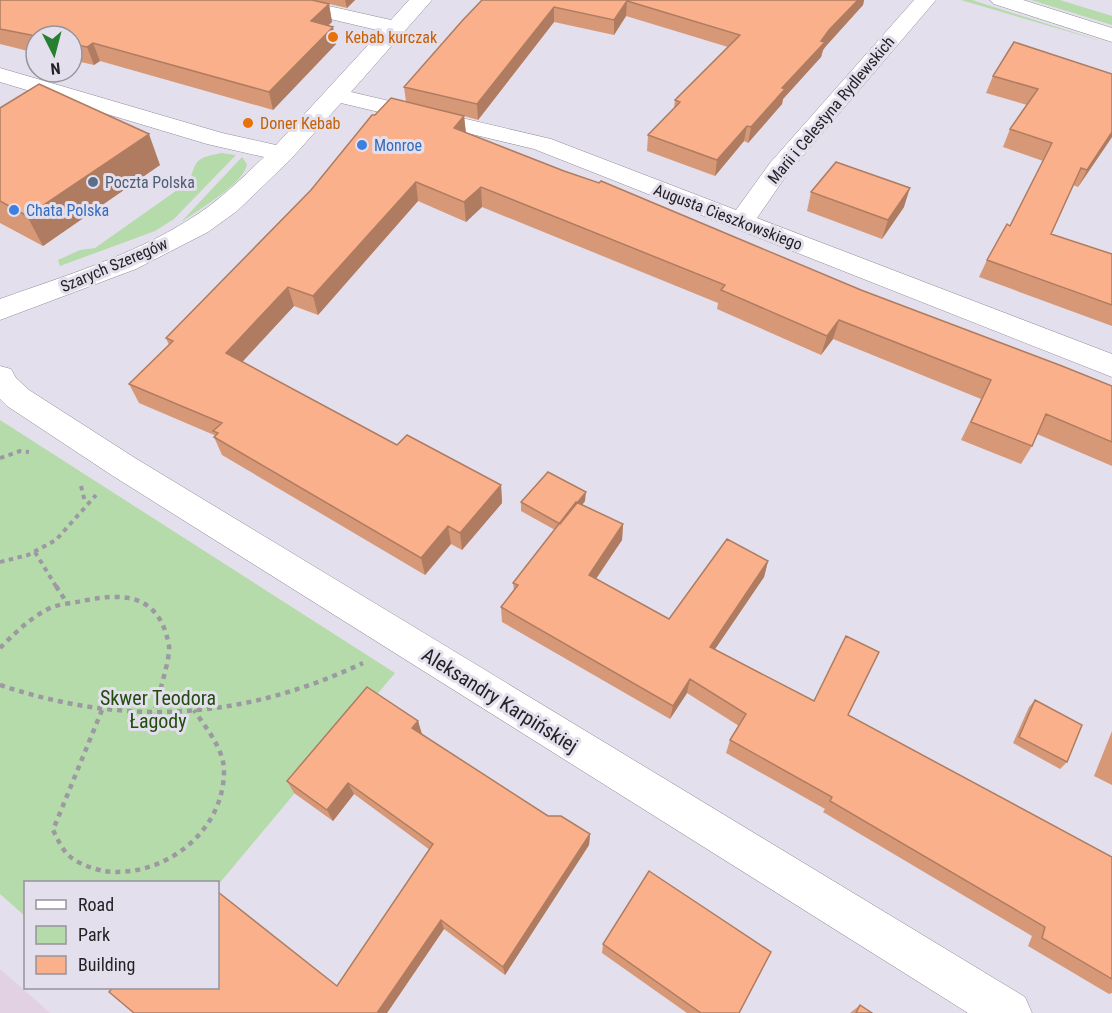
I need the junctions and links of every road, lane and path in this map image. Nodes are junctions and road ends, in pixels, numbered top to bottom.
1 (274, 0) edge
2 (421, 0) edge
3 (925, 0) edge
4 (1001, 0) edge
5 (396, 28) junction
6 (1112, 35) edge
7 (0, 75) edge
8 (64, 95) junction
9 (335, 95) junction
10 (36, 112) edge
11 (282, 154) junction
12 (741, 222) junction
13 (2, 304) edge
14 (1112, 366) edge
15 (0, 377) edge
16 (86, 502) dead end
17 (35, 552) junction
18 (0, 562) edge
19 (68, 603) junction
20 (399, 637) junction
21 (0, 648) edge
22 (0, 685) edge
23 (102, 710) junction
24 (194, 710) junction
25 (154, 712) junction
26 (1009, 1013) edge

1 - 5 street
2 - 5 street, Szarych Szeregów
3 - 12 street, Marii i Celestyna Rydlewskich
4 - 6 street
5 - 9 street, Szarych Szeregów
7 - 8 street
8 - 10 street
8 - 11 street
9 - 11 street, Szarych Szeregów
9 - 12 street, Augusta Cieszkowskiego
11 - 13 street, Szarych Szeregów
12 - 14 street, Augusta Cieszkowskiego
15 - 20 street, Aleksandry Karpińskiej
16 - 17 path
17 - 18 path
17 - 19 path
19 - 21 path
19 - 25 path
20 - 24 path
20 - 26 street, Aleksandry Karpińskiej
22 - 23 path
23 - 24 path
23 - 25 path
24 - 25 path

